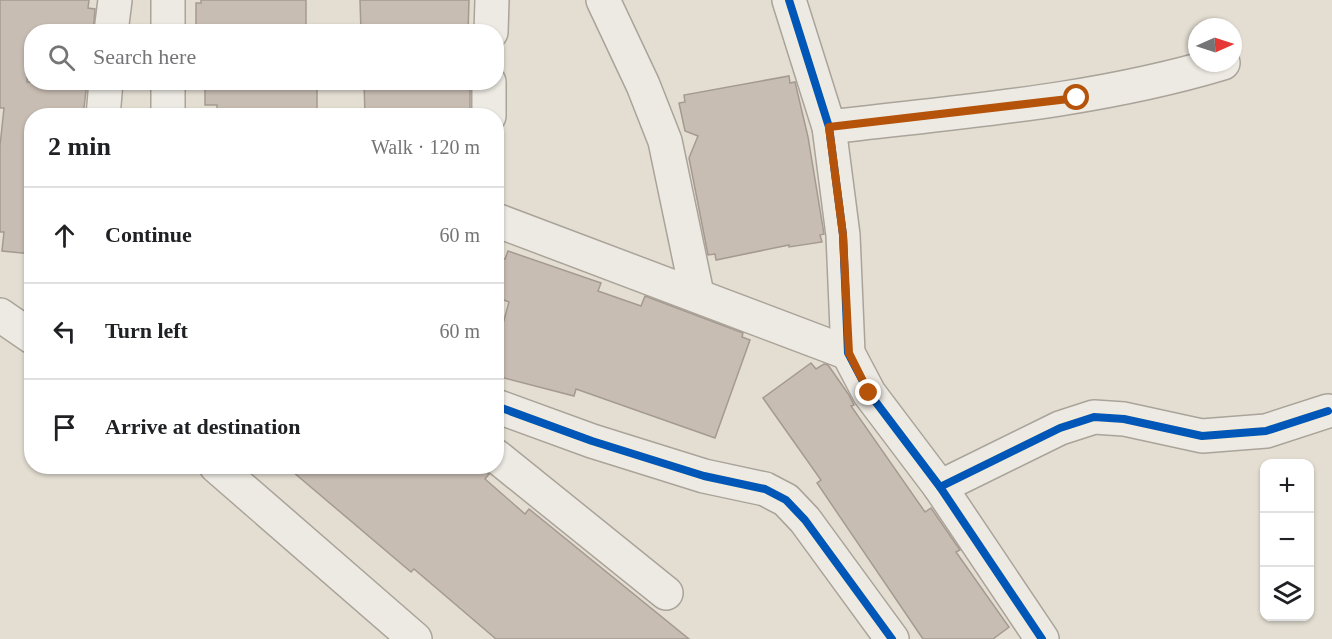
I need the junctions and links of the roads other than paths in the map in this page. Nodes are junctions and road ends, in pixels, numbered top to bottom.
1 (115, 0) edge
2 (168, 0) edge
3 (492, 0) edge
4 (603, 0) edge
5 (789, 0) edge
6 (112, 24) edge
7 (168, 24) edge
8 (490, 24) edge
9 (1189, 72) edge
10 (105, 90) edge
11 (168, 90) edge
12 (489, 90) edge
13 (103, 108) edge
14 (168, 108) edge
15 (489, 108) edge
16 (829, 127) junction
17 (504, 223) edge
18 (697, 294) junction
19 (0, 315) edge
20 (24, 332) edge
21 (849, 353) junction
22 (504, 409) edge
23 (1328, 411) dead end
24 (504, 462) edge
25 (225, 474) edge
26 (940, 487) junction
27 (666, 593) dead end
28 (415, 639) edge
29 (892, 639) edge
30 (1042, 639) edge

1 - 6 street
2 - 7 street
3 - 8 street
4 - 18 street
5 - 16 street
9 - 16 street
10 - 13 street
11 - 14 street
12 - 15 street
16 - 21 street
17 - 18 street
18 - 21 street
19 - 20 street
21 - 26 street
22 - 29 street
23 - 26 street
24 - 27 street
25 - 28 street
26 - 30 street

